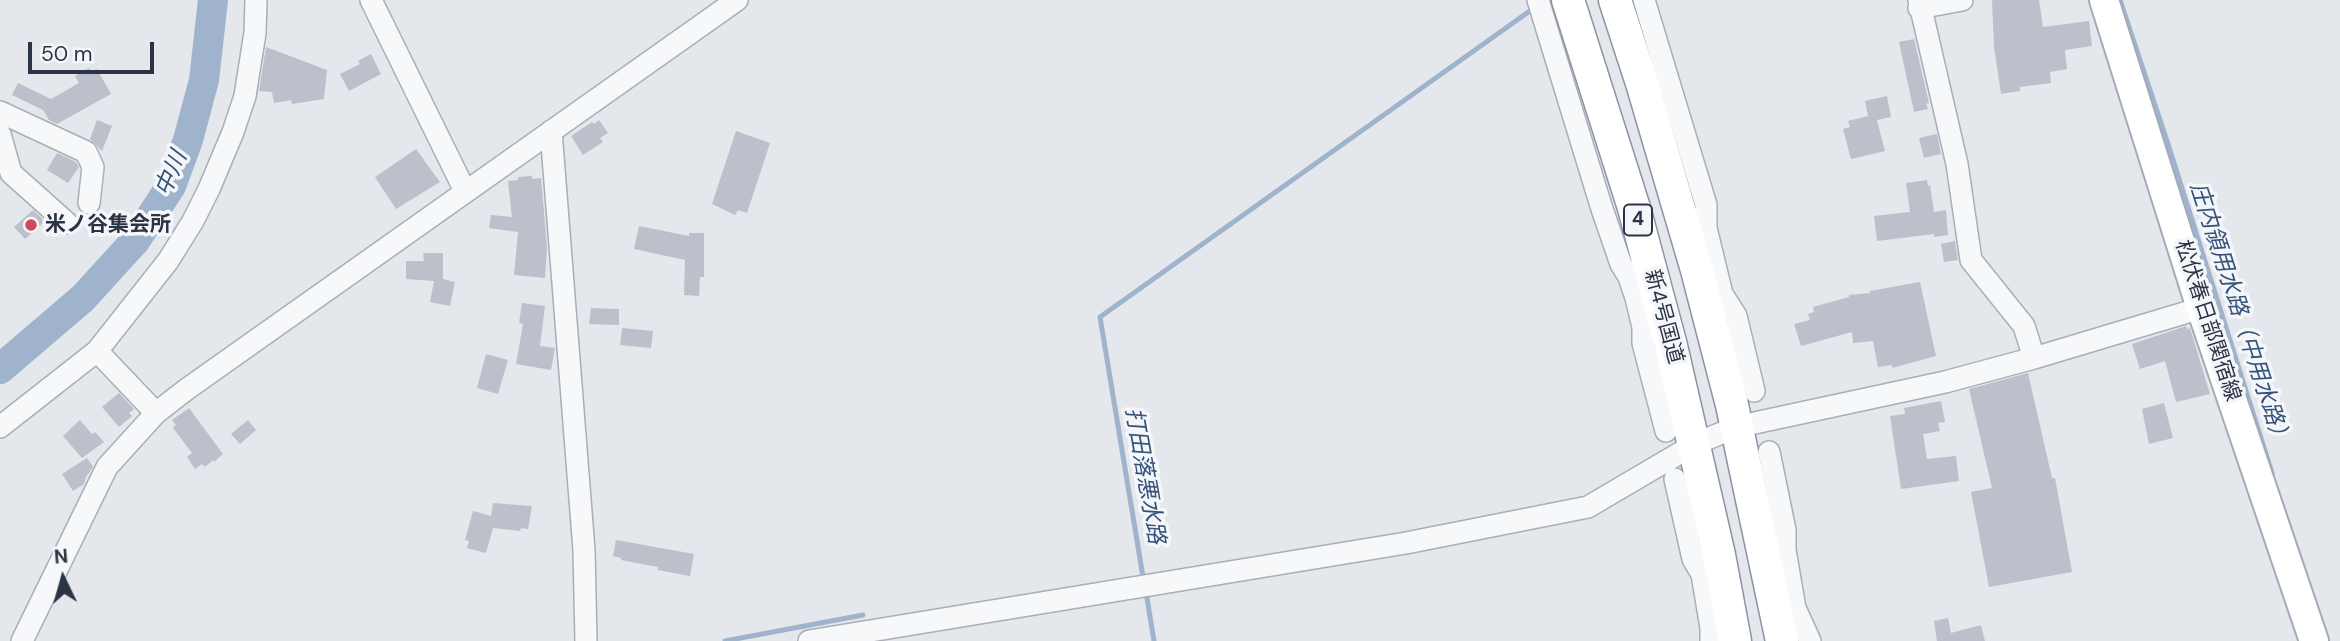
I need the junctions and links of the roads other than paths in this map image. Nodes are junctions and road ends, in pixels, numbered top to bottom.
1 (256, 0) edge
2 (371, 0) edge
3 (737, 0) edge
4 (1538, 0) edge
5 (1568, 0) edge
6 (1615, 0) edge
7 (1644, 0) edge
8 (1962, 0) edge
9 (2104, 0) edge
10 (1919, 4) edge
11 (0, 112) edge
12 (551, 131) junction
13 (0, 134) edge
14 (6, 174) edge
15 (465, 191) junction
16 (89, 203) dead end
17 (67, 223) dead end
18 (1706, 268) junction
19 (1646, 295) junction
20 (2201, 308) junction
21 (97, 351) junction
22 (2034, 359) junction
23 (1754, 391) dead end
24 (156, 413) junction
25 (0, 427) edge
26 (1736, 427) junction
27 (1681, 438) junction
28 (1769, 452) dead end
29 (1675, 479) dead end
30 (1780, 580) junction
31 (1716, 595) junction
32 (22, 641) edge
33 (586, 641) edge
34 (809, 641) edge
35 (1711, 641) edge
36 (1735, 641) edge
37 (1782, 641) edge
38 (1810, 641) edge
39 (2314, 641) edge

1 - 21 street
2 - 15 street
3 - 12 street
4 - 19 street
5 - 19 highway, 新4号国道 / 4
6 - 18 highway, 新4号国道 / 4
7 - 18 street
8 - 10 street
9 - 20 main road, 松伏春日部関宿線
10 - 22 street
11 - 16 street
12 - 15 street
12 - 33 street
13 - 14 street
14 - 17 street
15 - 24 street
18 - 23 street
18 - 26 highway, 新4号国道 / 4
19 - 27 highway, 新4号国道 / 4
20 - 22 street
20 - 39 main road, 松伏春日部関宿線
21 - 24 street
21 - 25 street
22 - 26 street
24 - 32 street
26 - 27 street
26 - 30 highway, 新4号国道 / 4
27 - 31 highway, 新4号国道 / 4
27 - 34 street
28 - 30 street
29 - 31 street
30 - 37 highway, 新4号国道 / 4
30 - 38 street
31 - 35 street
31 - 36 highway, 新4号国道 / 4

